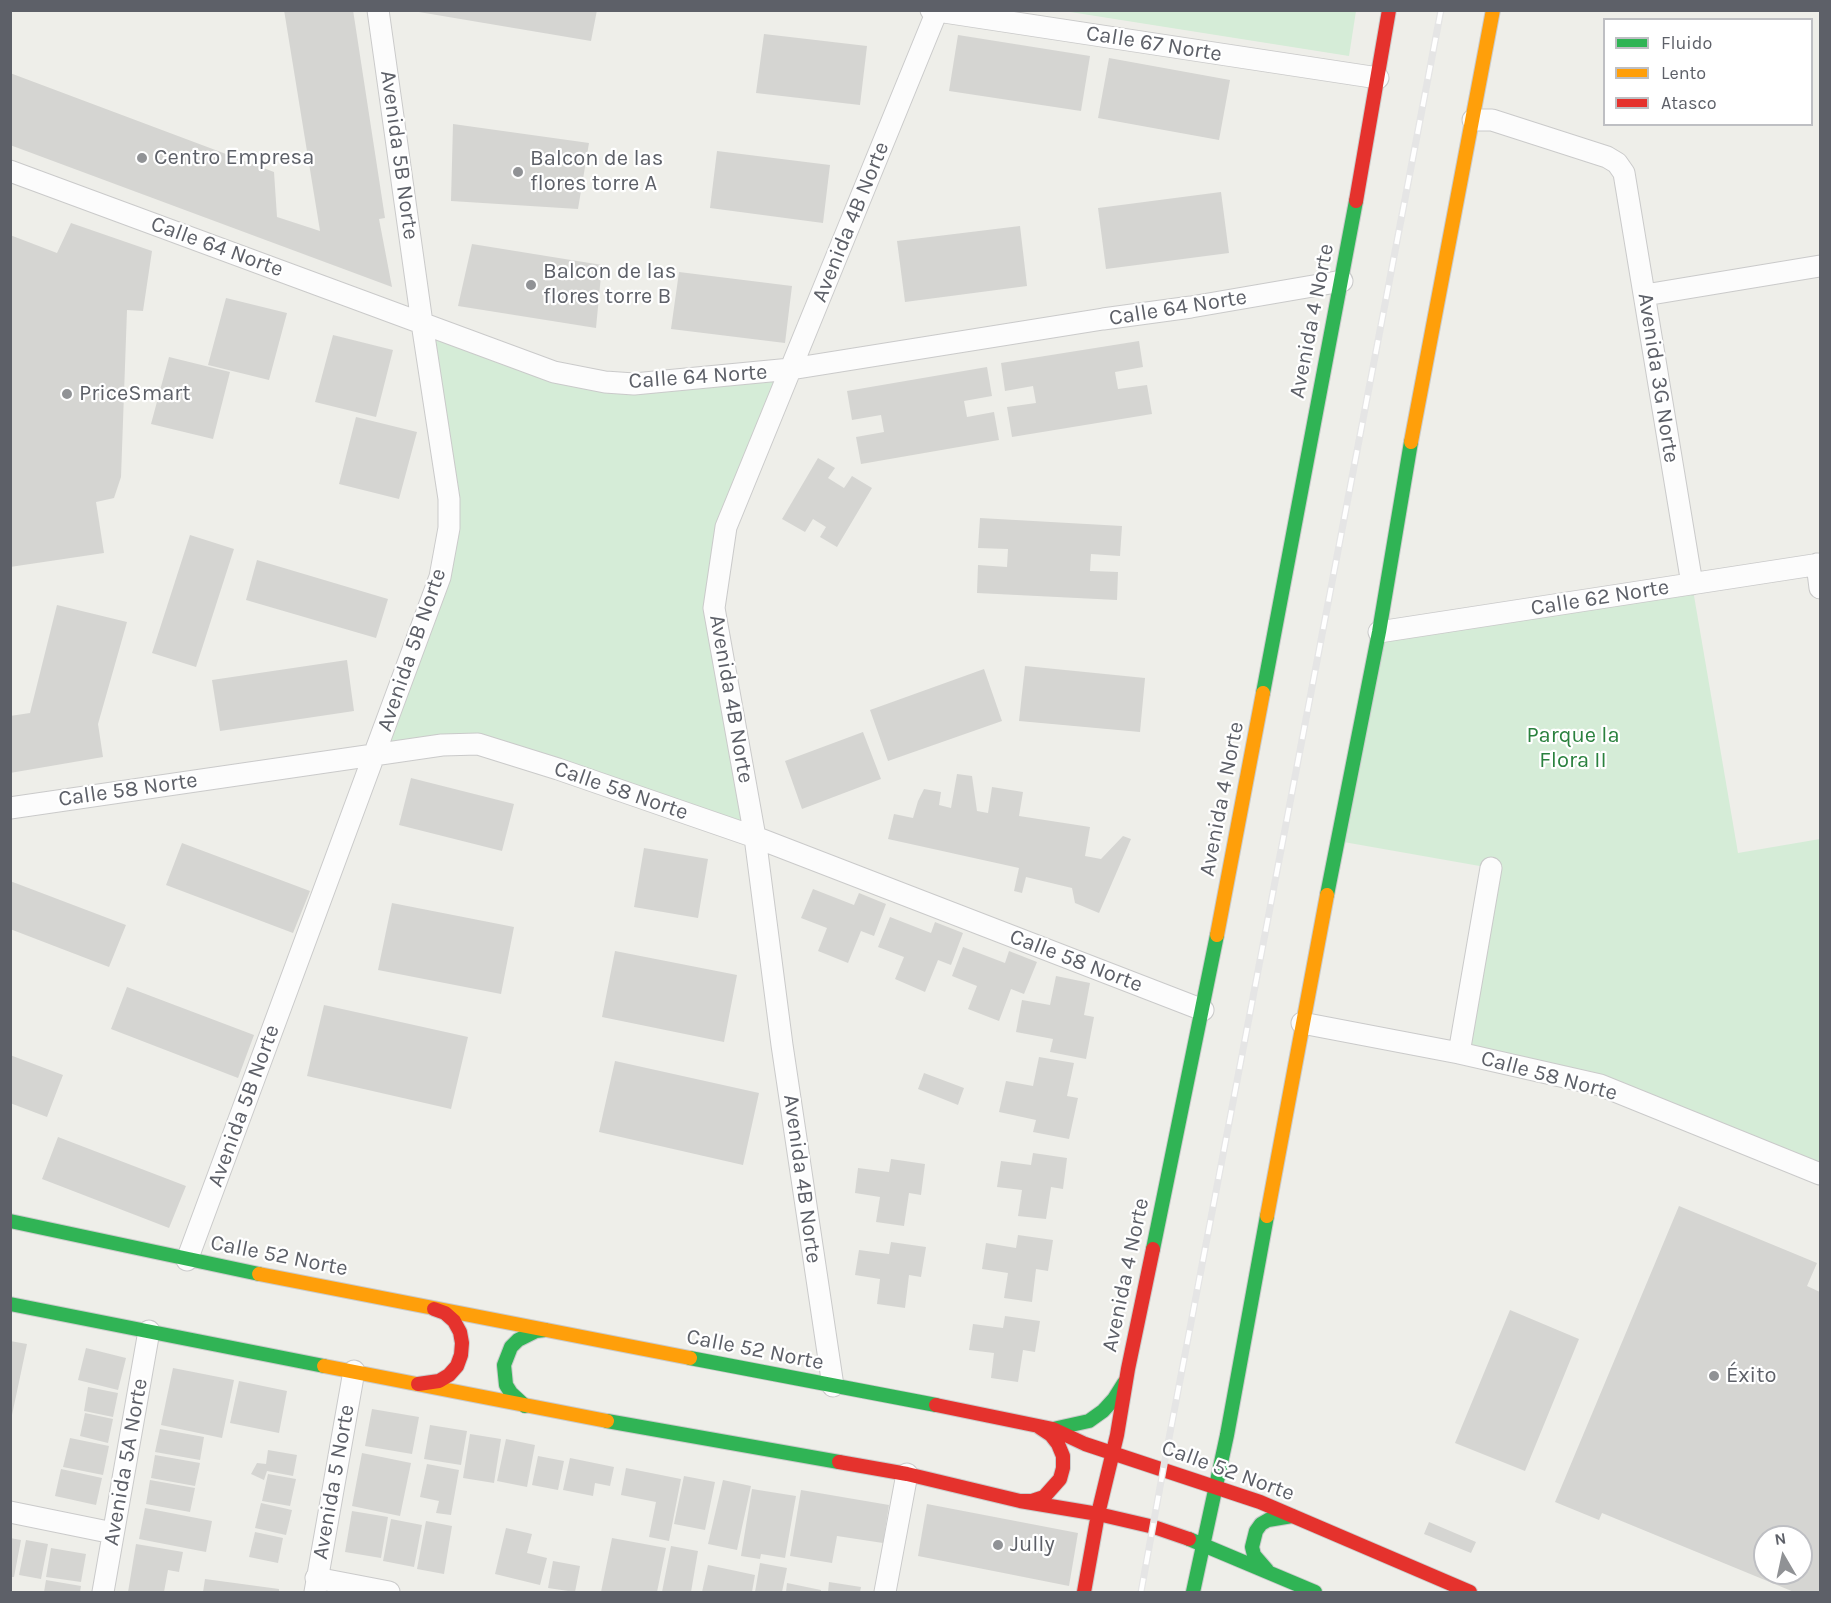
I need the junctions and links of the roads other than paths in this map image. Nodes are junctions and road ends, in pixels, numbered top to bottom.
1 (378, 10) edge
2 (1389, 10) edge
3 (1493, 10) edge
4 (934, 11) edge
5 (1378, 78) junction
6 (1473, 120) junction
7 (10, 171) edge
8 (1821, 266) edge
9 (1342, 281) junction
10 (1645, 295) junction
11 (422, 323) junction
12 (791, 369) junction
13 (1819, 564) edge
14 (1692, 584) junction
15 (1821, 588) edge
16 (1379, 632) junction
17 (375, 755) junction
18 (10, 808) edge
19 (755, 837) junction
20 (1491, 868) dead end
21 (1203, 1010) junction
22 (1302, 1023) junction
23 (1459, 1053) junction
24 (1821, 1174) edge
25 (10, 1221) edge
26 (187, 1260) junction
27 (10, 1304) edge
28 (434, 1309) junction
29 (545, 1330) junction
30 (149, 1331) junction
31 (1128, 1369) junction
32 (354, 1371) junction
33 (415, 1383) junction
34 (833, 1386) junction
35 (525, 1406) junction
36 (1046, 1428) junction
37 (1227, 1435) junction
38 (1113, 1452) junction
39 (907, 1474) junction
40 (1215, 1486) junction
41 (1020, 1501) junction
42 (1260, 1502) junction
43 (10, 1512) edge
44 (1098, 1514) junction
45 (1292, 1516) junction
46 (113, 1533) junction
47 (1203, 1544) junction
48 (1263, 1566) junction
49 (315, 1585) edge
50 (103, 1593) edge
51 (389, 1593) edge
52 (885, 1593) edge
53 (1084, 1593) edge
54 (1193, 1593) edge
55 (1282, 1593) edge
56 (1297, 1593) edge
57 (1315, 1593) edge
58 (1470, 1593) edge

1 - 11 street, Avenida 5B Norte
2 - 5 main road, Avenida 4 Norte
3 - 6 main road
4 - 5 street, Calle 67 Norte
4 - 12 street, Avenida 4B Norte
5 - 9 main road, Avenida 4 Norte
6 - 10 street, Avenida 3G Norte
6 - 16 main road
7 - 11 street, Calle 64 Norte
8 - 10 street
9 - 12 street, Calle 64 Norte
9 - 21 main road, Avenida 4 Norte
10 - 14 street, Avenida 3G Norte
11 - 12 street, Calle 64 Norte
11 - 17 street, Avenida 5B Norte
12 - 19 street, Avenida 4B Norte
13 - 14 street, Calle 62 Norte
13 - 15 street
14 - 16 street, Calle 62 Norte
16 - 22 main road
17 - 18 street, Calle 58 Norte
17 - 19 street, Calle 58 Norte
17 - 26 street, Avenida 5B Norte
19 - 21 street, Calle 58 Norte
19 - 34 street, Avenida 4B Norte
20 - 23 street
21 - 31 main road, Avenida 4 Norte
22 - 23 street, Calle 58 Norte
22 - 37 main road
23 - 24 street, Calle 58 Norte
25 - 26 main road, Calle 52 Norte
26 - 28 main road, Calle 52 Norte
27 - 30 main road
28 - 29 main road, Calle 52 Norte
28 - 33 main road
29 - 34 main road, Calle 52 Norte
29 - 35 main road
30 - 32 main road
30 - 46 street, Avenida 5A Norte
31 - 36 main road
31 - 38 main road, Avenida 4 Norte
32 - 33 main road
32 - 49 street, Avenida 5 Norte
33 - 35 main road
34 - 36 main road, Calle 52 Norte
35 - 39 main road
36 - 38 main road, Calle 52 Norte
36 - 41 main road
37 - 40 main road
37 - 42 main road
38 - 40 main road, Calle 52 Norte
38 - 44 main road, Avenida 4 Norte
39 - 41 main road
39 - 52 street
40 - 42 main road, Calle 52 Norte
40 - 47 main road
41 - 44 main road
42 - 45 main road, Calle 52 Norte
43 - 46 street
44 - 47 main road
44 - 53 main road, Avenida 4 Norte
45 - 48 main road
45 - 58 main road, Calle 52 Norte
46 - 50 street, Avenida 5A Norte
47 - 48 main road
47 - 54 main road
48 - 57 main road
49 - 51 street
55 - 56 main road

